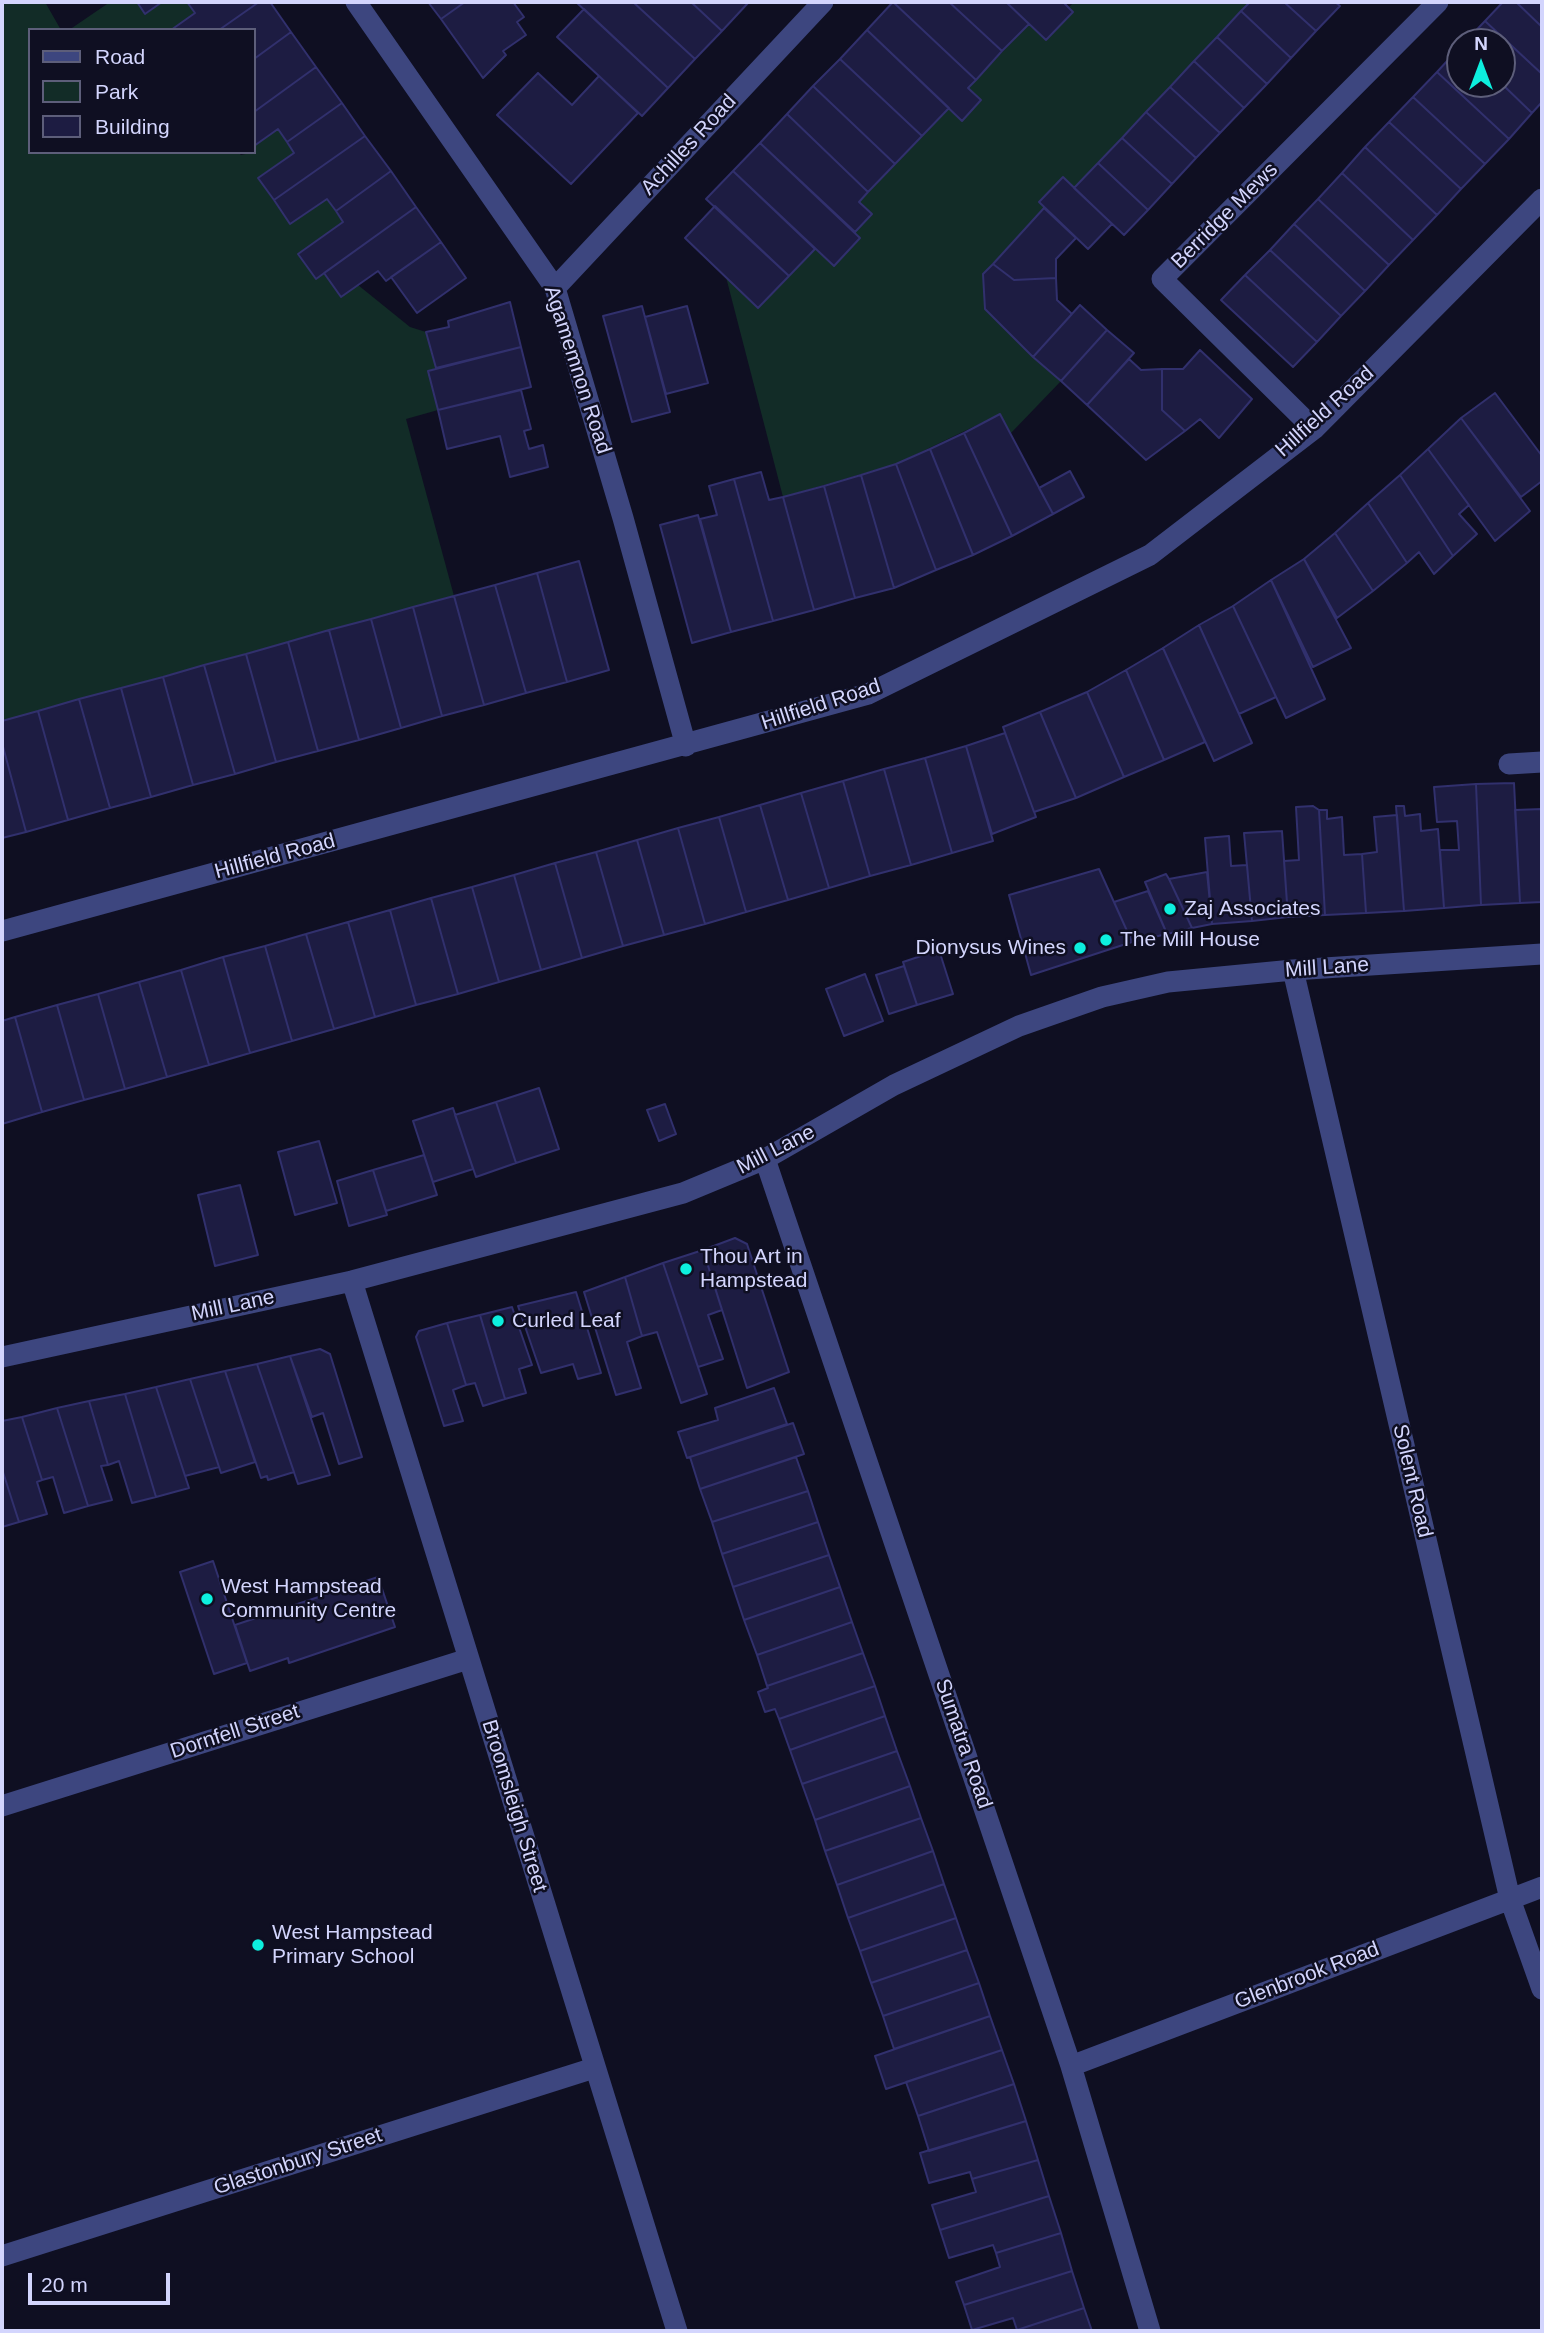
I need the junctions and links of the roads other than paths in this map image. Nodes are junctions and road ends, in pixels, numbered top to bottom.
1 (356, 2) edge
2 (823, 2) edge
3 (1438, 2) edge
4 (1542, 199) edge
5 (555, 288) junction
6 (1314, 429) junction
7 (686, 746) junction
8 (1542, 762) edge
9 (1509, 764) dead end
10 (2, 931) edge
11 (1542, 954) edge
12 (1293, 970) junction
13 (765, 1160) junction
14 (352, 1280) junction
15 (2, 1357) edge
16 (468, 1659) junction
17 (2, 1806) edge
18 (1542, 1887) edge
19 (1510, 1899) junction
20 (1542, 1989) edge
21 (1072, 2066) junction
22 (594, 2068) junction
23 (2, 2256) edge
24 (677, 2331) edge
25 (1150, 2331) edge

1 - 5 street, Agamemnon Road
2 - 5 street, Achilles Road
3 - 6 street, Berridge Mews
4 - 6 street, Hillfield Road
5 - 7 street, Agamemnon Road
6 - 7 street, Hillfield Road
7 - 10 street, Hillfield Road
8 - 9 street
11 - 12 street, Mill Lane
12 - 13 street, Mill Lane
12 - 19 street, Solent Road
13 - 14 street, Mill Lane
13 - 21 street, Sumatra Road
14 - 15 street, Mill Lane
14 - 16 street, Broomsleigh Street
16 - 17 street, Dornfell Street
16 - 22 street, Broomsleigh Street
18 - 19 street, Glenbrook Road
19 - 20 street, Solent Road
19 - 21 street, Glenbrook Road
21 - 25 street, Sumatra Road
22 - 23 street, Glastonbury Street
22 - 24 street, Broomsleigh Street

